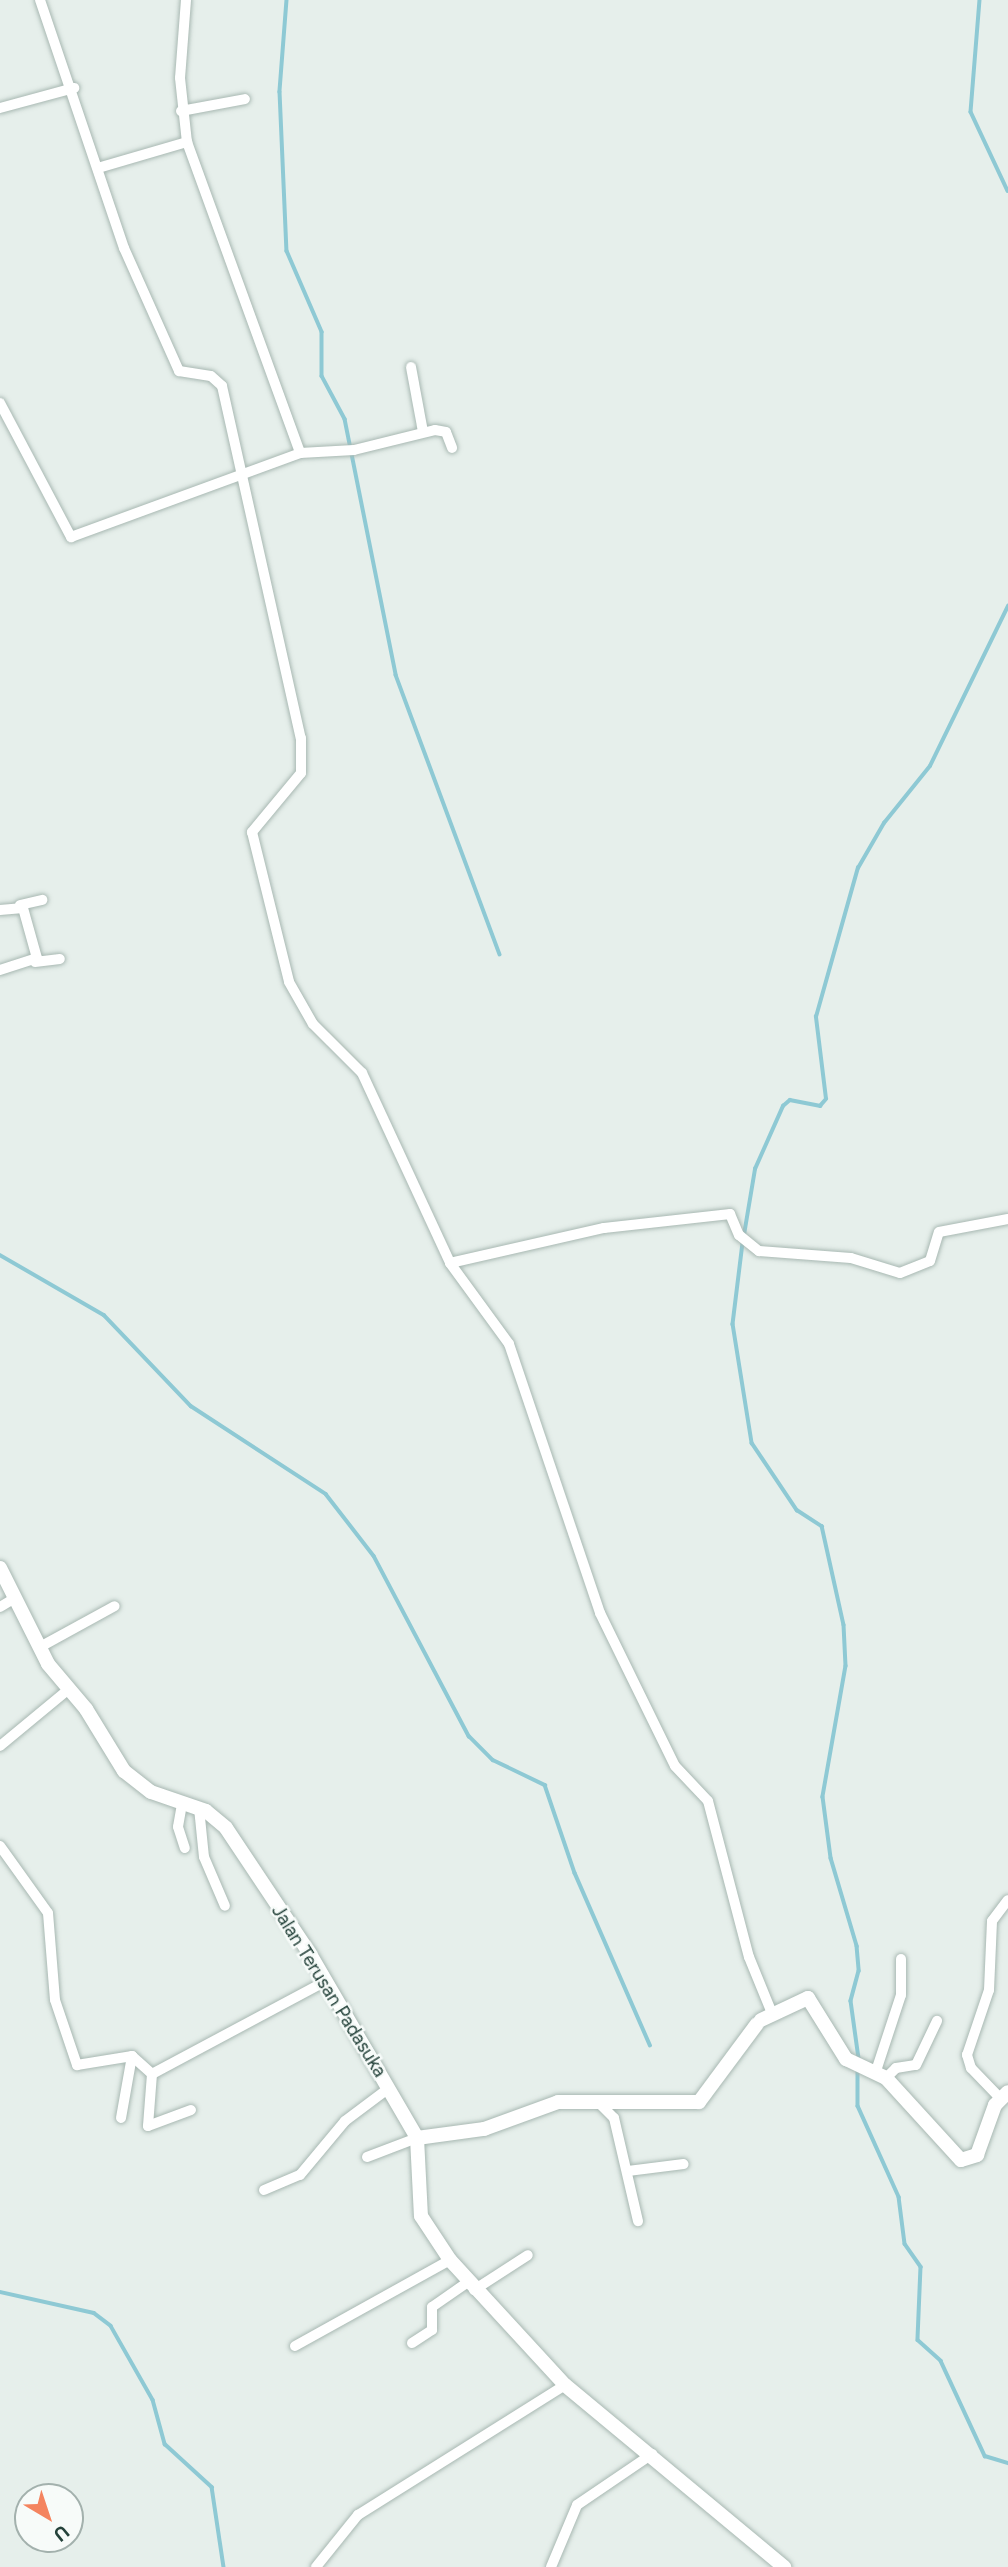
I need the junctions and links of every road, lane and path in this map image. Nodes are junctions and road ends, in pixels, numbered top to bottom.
1 (40, 0) edge
2 (186, 0) edge
3 (74, 88) junction
4 (245, 99) dead end
5 (0, 108) edge
6 (181, 111) junction
7 (187, 142) junction
8 (98, 167) junction
9 (411, 367) dead end
10 (0, 403) edge
11 (423, 432) junction
12 (452, 449) dead end
13 (300, 453) junction
14 (240, 472) junction
15 (42, 900) dead end
16 (20, 905) junction
17 (0, 910) edge
18 (60, 959) dead end
19 (35, 962) junction
20 (0, 970) edge
21 (1008, 1219) edge
22 (450, 1263) junction
23 (0, 1568) edge
24 (15, 1598) junction
25 (116, 1606) dead end
26 (0, 1607) edge
27 (40, 1647) junction
28 (69, 1689) junction
29 (0, 1746) edge
30 (182, 1804) junction
31 (199, 1808) junction
32 (0, 1846) edge
33 (185, 1848) dead end
34 (1008, 1900) edge
35 (225, 1906) dead end
36 (901, 1959) dead end
37 (326, 1981) junction
38 (763, 2018) junction
39 (937, 2021) dead end
40 (132, 2056) junction
41 (152, 2074) junction
42 (881, 2076) junction
43 (389, 2088) junction
44 (1004, 2095) edge
45 (590, 2098) junction
46 (191, 2110) dead end
47 (121, 2118) dead end
48 (417, 2138) junction
49 (367, 2157) dead end
50 (684, 2164) dead end
51 (628, 2171) junction
52 (264, 2190) dead end
53 (638, 2221) dead end
54 (528, 2255) dead end
55 (450, 2260) junction
56 (471, 2286) junction
57 (412, 2343) dead end
58 (295, 2346) dead end
59 (565, 2385) junction
60 (652, 2454) junction
61 (316, 2567) edge
62 (551, 2567) edge
63 (784, 2567) edge

1 - 3 street
2 - 6 street
3 - 5 street
3 - 8 street
4 - 6 street
6 - 7 street
7 - 8 street
7 - 13 street
8 - 14 street
9 - 11 street
10 - 14 street
11 - 12 street
11 - 13 street
13 - 14 street
14 - 22 street
15 - 16 street
16 - 17 street
16 - 19 street
18 - 19 street
19 - 20 street
21 - 22 street
22 - 38 street
23 - 24 street, Jalan Terusan Padasuka
24 - 26 street
24 - 27 street, Jalan Terusan Padasuka
25 - 27 street
27 - 28 street, Jalan Terusan Padasuka
28 - 29 street
28 - 30 street, Jalan Terusan Padasuka
30 - 31 street, Jalan Terusan Padasuka
30 - 33 street
31 - 35 street
31 - 37 street, Jalan Terusan Padasuka
32 - 40 street
34 - 44 street
36 - 42 street
37 - 41 street
37 - 43 street, Jalan Terusan Padasuka
38 - 42 street
38 - 45 street
39 - 42 street
40 - 41 street
40 - 47 street
41 - 46 street
42 - 44 street
43 - 48 street, Jalan Terusan Padasuka
43 - 52 street
45 - 48 street
45 - 51 street
48 - 49 street
48 - 55 street
50 - 51 street
51 - 53 street
54 - 56 street
55 - 56 street
55 - 58 street
56 - 57 street
56 - 59 street
59 - 60 street
59 - 61 street
60 - 62 street
60 - 63 street

